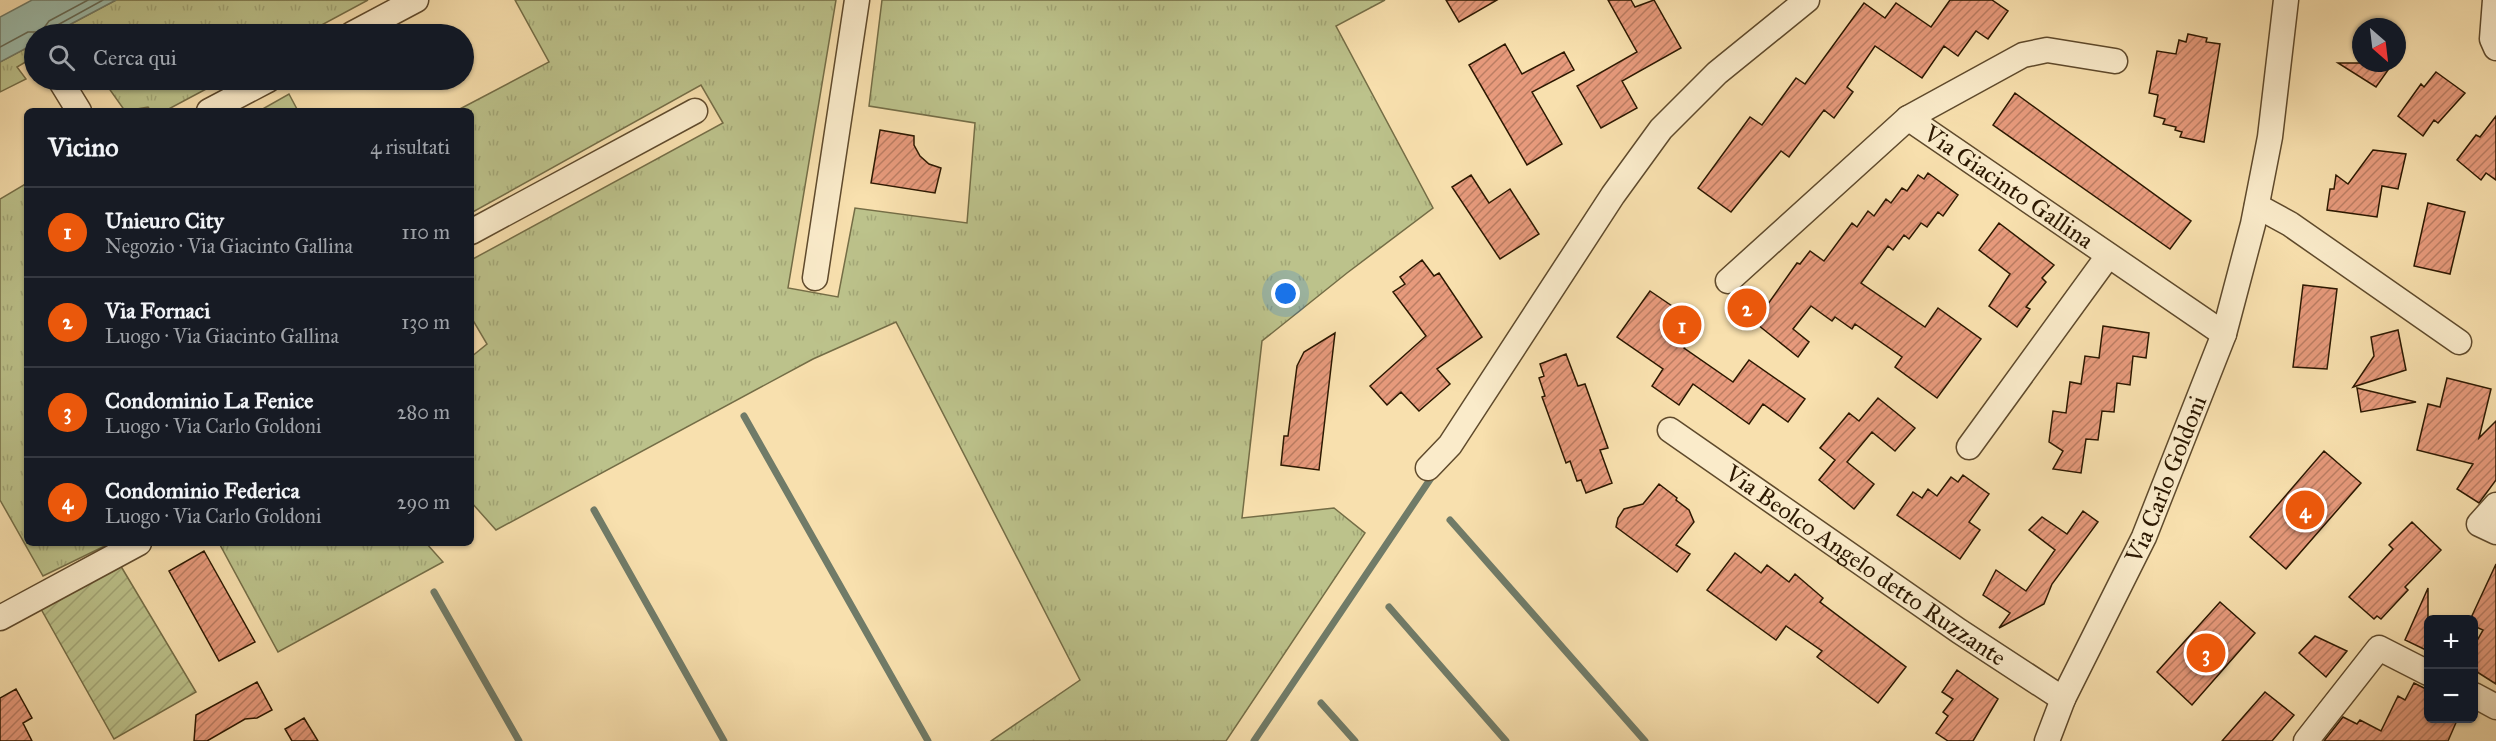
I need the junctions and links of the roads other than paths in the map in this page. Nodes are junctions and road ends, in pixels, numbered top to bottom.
1 (416, 0) edge
2 (857, 0) edge
3 (1807, 0) edge
4 (2286, 0) edge
5 (2495, 0) edge
6 (371, 24) edge
7 (2496, 48) edge
8 (2115, 61) dead end
9 (66, 90) edge
10 (249, 90) edge
11 (77, 108) edge
12 (215, 108) edge
13 (695, 111) dead end
14 (1908, 118) junction
15 (2257, 206) junction
16 (474, 230) edge
17 (2108, 256) junction
18 (815, 278) dead end
19 (1728, 281) dead end
20 (2224, 334) junction
21 (2459, 342) dead end
22 (1670, 430) dead end
23 (1969, 447) dead end
24 (1428, 468) dead end
25 (2496, 505) edge
26 (2487, 528) edge
27 (133, 546) edge
28 (0, 618) edge
29 (2424, 671) edge
30 (2478, 697) edge
31 (2063, 699) junction
32 (2496, 707) edge
33 (2047, 741) edge
34 (2306, 741) edge

1 - 6 street
2 - 18 street
3 - 24 street
4 - 15 street, Via Carlo Goldoni
5 - 7 street
8 - 14 street, Via Giacinto Gallina
9 - 11 street
10 - 12 street
13 - 16 street
14 - 17 street, Via Giacinto Gallina
14 - 19 street, Via Giacinto Gallina
15 - 20 street, Via Carlo Goldoni
15 - 21 street
17 - 20 street, Via Giacinto Gallina
17 - 23 street, Via Giacinto Gallina
20 - 31 street, Via Carlo Goldoni
22 - 31 street, Via Beolco Angelo detto Ruzzante
25 - 26 street
27 - 28 street
29 - 34 street
30 - 32 street
31 - 33 street, Via Carlo Goldoni

